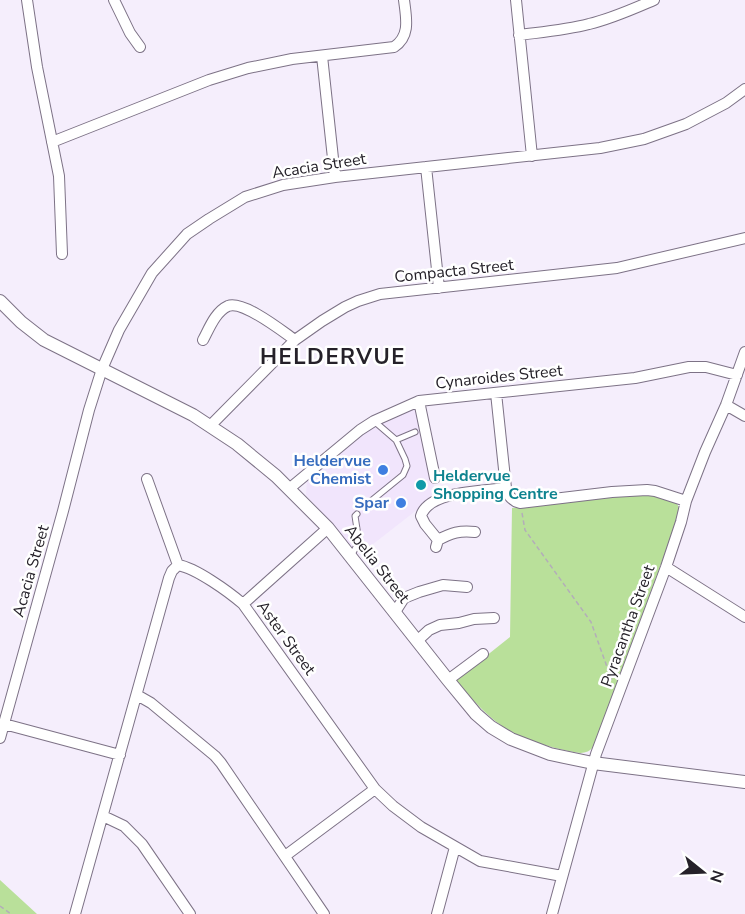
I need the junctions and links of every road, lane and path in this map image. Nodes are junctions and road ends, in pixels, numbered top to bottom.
1 (27, 0) edge
2 (114, 0) edge
3 (404, 0) edge
4 (516, 0) edge
5 (654, 0) edge
6 (519, 35) junction
7 (140, 47) dead end
8 (322, 56) junction
9 (745, 89) edge
10 (52, 142) junction
11 (532, 156) junction
12 (426, 167) junction
13 (334, 177) junction
14 (745, 238) edge
15 (62, 254) dead end
16 (439, 288) junction
17 (0, 301) edge
18 (203, 340) dead end
19 (295, 340) junction
20 (745, 352) edge
21 (102, 369) junction
22 (737, 375) junction
23 (496, 393) junction
24 (419, 401) junction
25 (726, 405) junction
26 (745, 416) edge
27 (374, 421) junction
28 (210, 426) junction
29 (415, 432) dead end
30 (396, 440) junction
31 (435, 477) dead end
32 (147, 479) dead end
33 (290, 488) junction
34 (506, 488) junction
35 (370, 501) dead end
36 (686, 501) junction
37 (520, 503) junction
38 (357, 514) dead end
39 (328, 528) junction
40 (475, 532) dead end
41 (351, 556) junction
42 (178, 565) junction
43 (666, 567) junction
44 (467, 587) dead end
45 (243, 604) junction
46 (394, 612) junction
47 (745, 617) edge
48 (494, 618) dead end
49 (417, 641) junction
50 (483, 654) dead end
51 (448, 680) junction
52 (137, 695) junction
53 (618, 696) junction
54 (4, 724) junction
55 (0, 738) edge
56 (120, 755) junction
57 (593, 763) junction
58 (745, 782) edge
59 (375, 789) junction
60 (103, 816) junction
61 (455, 847) junction
62 (285, 856) junction
63 (562, 876) junction
64 (0, 906) edge
65 (10, 914) edge
66 (75, 914) edge
67 (190, 914) edge
68 (324, 914) edge
69 (437, 914) edge
70 (552, 914) edge

1 - 10 street
2 - 7 street
3 - 8 street
4 - 6 street
5 - 6 street
6 - 11 street
8 - 10 street
8 - 13 street
9 - 11 street, Acacia Street
10 - 15 street
11 - 12 street, Acacia Street
12 - 13 street, Acacia Street
12 - 16 street
13 - 21 street, Acacia Street
14 - 16 street, Compacta Street
16 - 19 street, Compacta Street
17 - 21 street, Abelia Street
18 - 19 street
19 - 28 street, Compacta Street
20 - 22 street, Pyracantha Street
21 - 28 street, Abelia Street
21 - 54 street, Acacia Street
22 - 23 street, Cynaroides Street
22 - 25 street, Pyracantha Street
23 - 24 street, Cynaroides Street
23 - 34 street
24 - 27 street, Cynaroides Street
24 - 31 street
25 - 26 street
25 - 36 street, Pyracantha Street
27 - 30 lane
27 - 33 street, Cynaroides Street
28 - 33 street, Abelia Street
29 - 30 lane
30 - 35 lane
32 - 42 street
33 - 39 street, Abelia Street
34 - 37 street
34 - 40 street
36 - 37 street
36 - 43 street, Pyracantha Street
37 - 53 path
38 - 41 lane
39 - 41 street, Abelia Street
39 - 45 street
41 - 46 street, Abelia Street
42 - 45 street, Aster Street
42 - 52 street
43 - 47 street
43 - 53 street, Pyracantha Street
44 - 46 street
45 - 59 street, Aster Street
46 - 49 street, Abelia Street
48 - 49 street
49 - 51 street, Abelia Street
50 - 51 street
51 - 57 street, Abelia Street
52 - 56 street
52 - 62 street
53 - 57 street, Pyracantha Street
54 - 55 street, Acacia Street
54 - 56 street
56 - 60 street
57 - 58 street, Abelia Street
57 - 63 street, Pyracantha Street
59 - 61 street, Aster Street
59 - 62 street
60 - 66 street
60 - 67 street
61 - 63 street, Aster Street
61 - 69 street
62 - 68 street
63 - 70 street, Pyracantha Street
64 - 65 path

